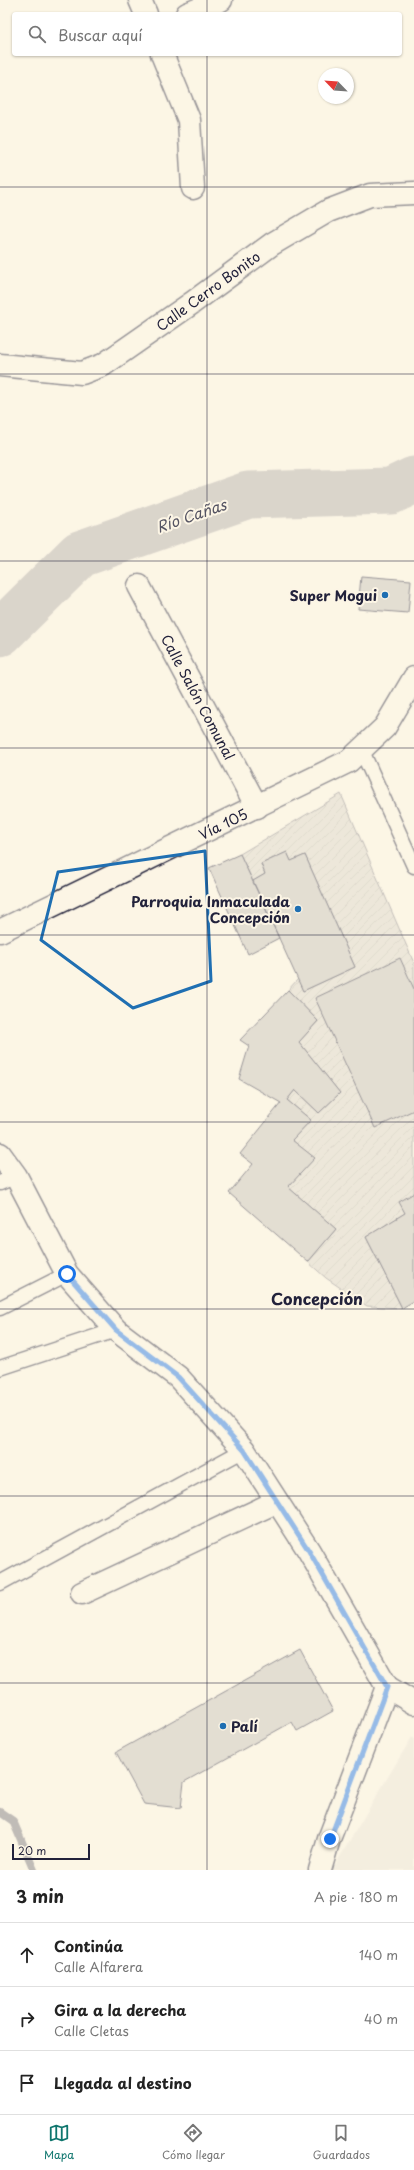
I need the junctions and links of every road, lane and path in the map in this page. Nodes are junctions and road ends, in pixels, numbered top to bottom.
1 (140, 0) edge
2 (221, 0) edge
3 (145, 12) edge
4 (192, 12) edge
5 (163, 56) edge
6 (193, 188) dead end
7 (414, 193) edge
8 (0, 365) edge
9 (139, 586) dead end
10 (414, 678) edge
11 (362, 749) junction
12 (257, 807) junction
13 (414, 866) edge
14 (0, 931) edge
15 (0, 1154) edge
16 (8, 1179) edge
17 (67, 1274) junction
18 (0, 1308) edge
19 (116, 1330) junction
20 (0, 1368) edge
21 (244, 1450) junction
22 (276, 1502) junction
23 (0, 1583) edge
24 (82, 1593) dead end
25 (387, 1687) junction
26 (414, 1703) edge
27 (320, 1870) edge

1 - 3 street
2 - 4 street
5 - 6 street
7 - 8 street, Calle Cerro Bonito
9 - 12 street, Calle Salón Comunal
10 - 11 street, Vía 105
11 - 12 street, Vía 105
11 - 13 lane
12 - 14 street, Vía 105
15 - 16 street
16 - 17 street
17 - 18 lane
17 - 19 street
19 - 20 lane
19 - 21 street
21 - 22 street
21 - 23 lane
22 - 24 street
22 - 25 street
25 - 26 street
25 - 27 street

